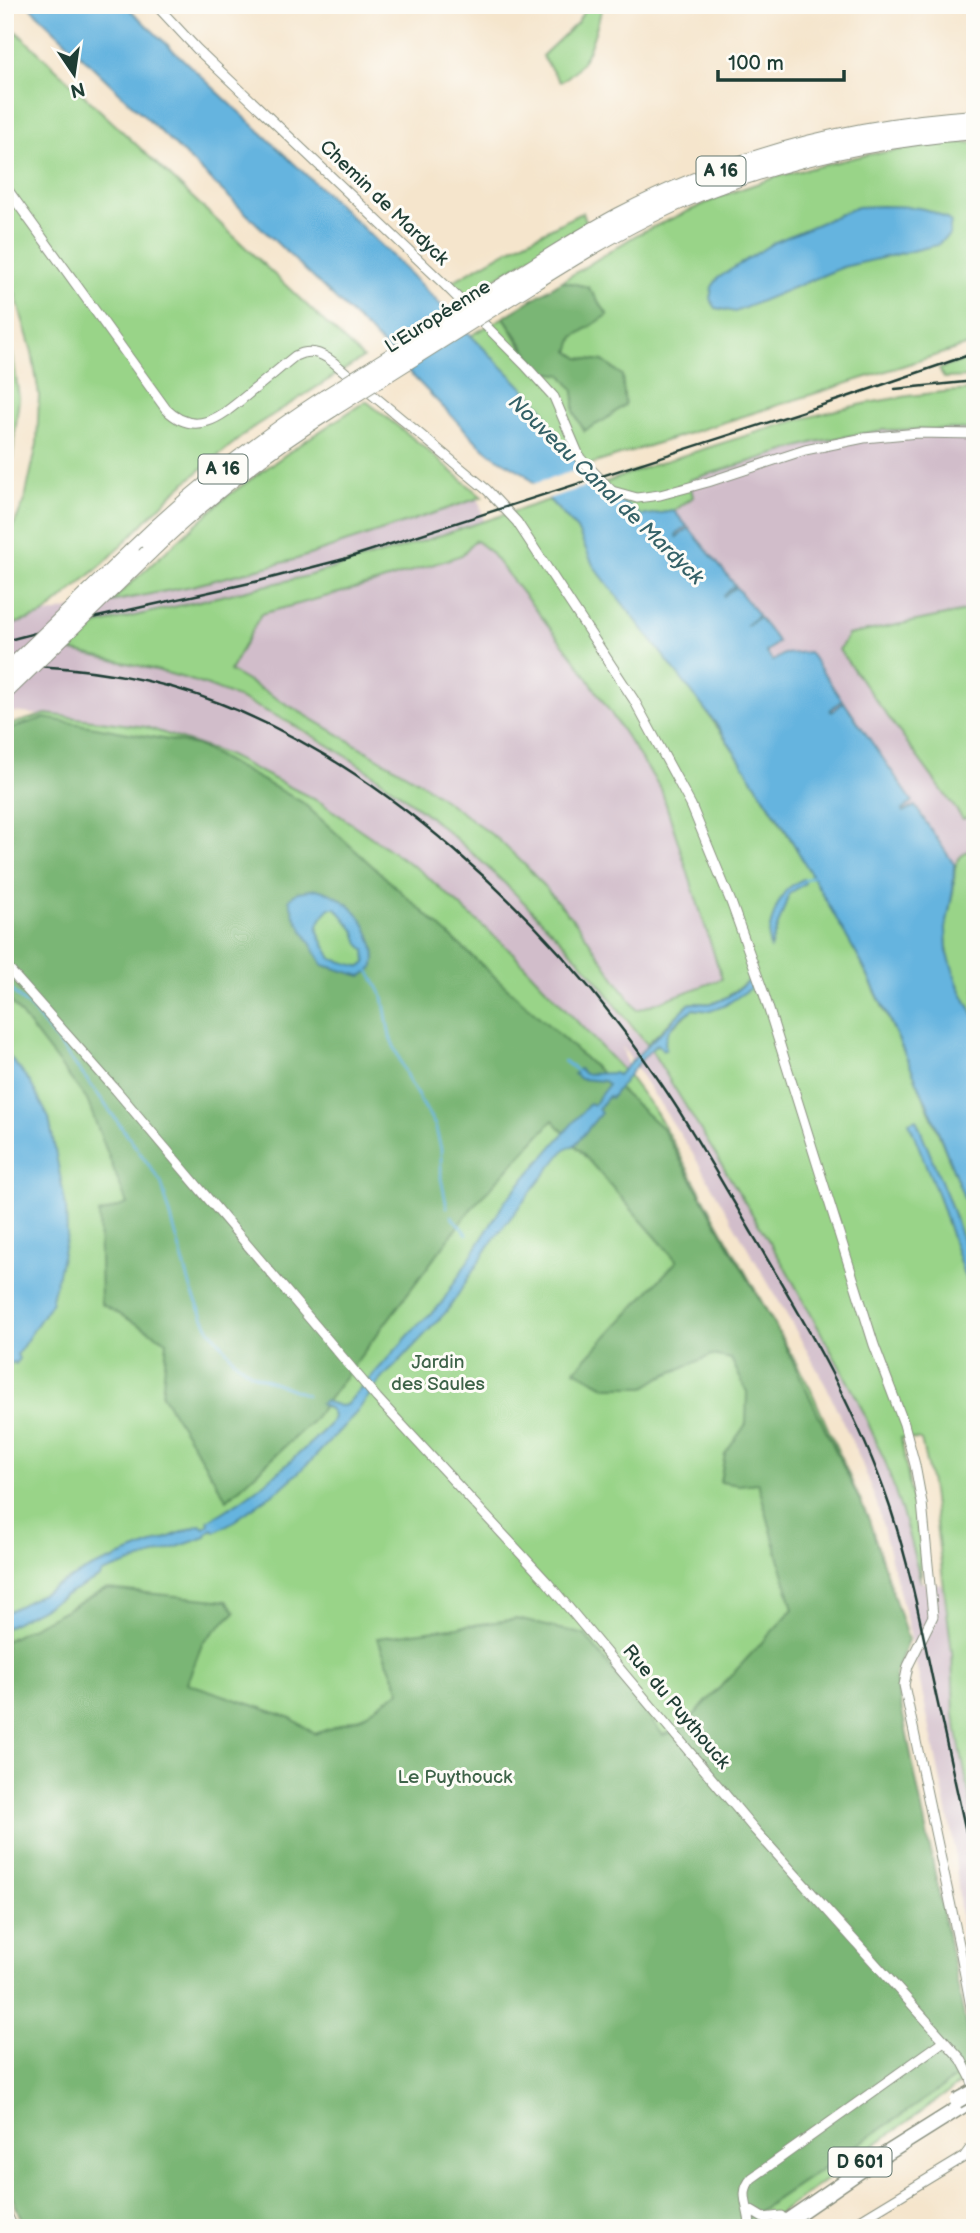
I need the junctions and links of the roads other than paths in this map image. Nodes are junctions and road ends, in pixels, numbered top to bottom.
1 (156, 5) edge
2 (975, 118) edge
3 (975, 131) edge
4 (5, 186) edge
5 (498, 297) junction
6 (329, 403) junction
7 (975, 434) edge
8 (5, 674) edge
9 (5, 692) edge
10 (5, 965) edge
11 (975, 2028) edge
12 (944, 2041) junction
13 (975, 2094) edge
14 (975, 2142) edge
15 (748, 2209) junction
16 (5, 2210) edge
17 (779, 2222) edge
18 (13, 2228) edge
19 (750, 2228) edge
20 (765, 2228) edge
21 (846, 2228) edge

1 - 7 street, Chemin de Mardyck
2 - 5 highway, L'Européenne / A 16
3 - 5 highway, L'Européenne / A 16
4 - 11 street
5 - 6 highway, L'Européenne / A 16, bridge
6 - 8 highway, L'Européenne / A 16, bridge
6 - 9 highway, L'Européenne / A 16, bridge
10 - 12 street, Rue du Puythouck
12 - 13 street, Rue du Puythouck
12 - 15 street
13 - 17 main road, D 601, bridge
14 - 21 street
15 - 17 street
15 - 19 street
16 - 18 street
17 - 20 main road, D 601

